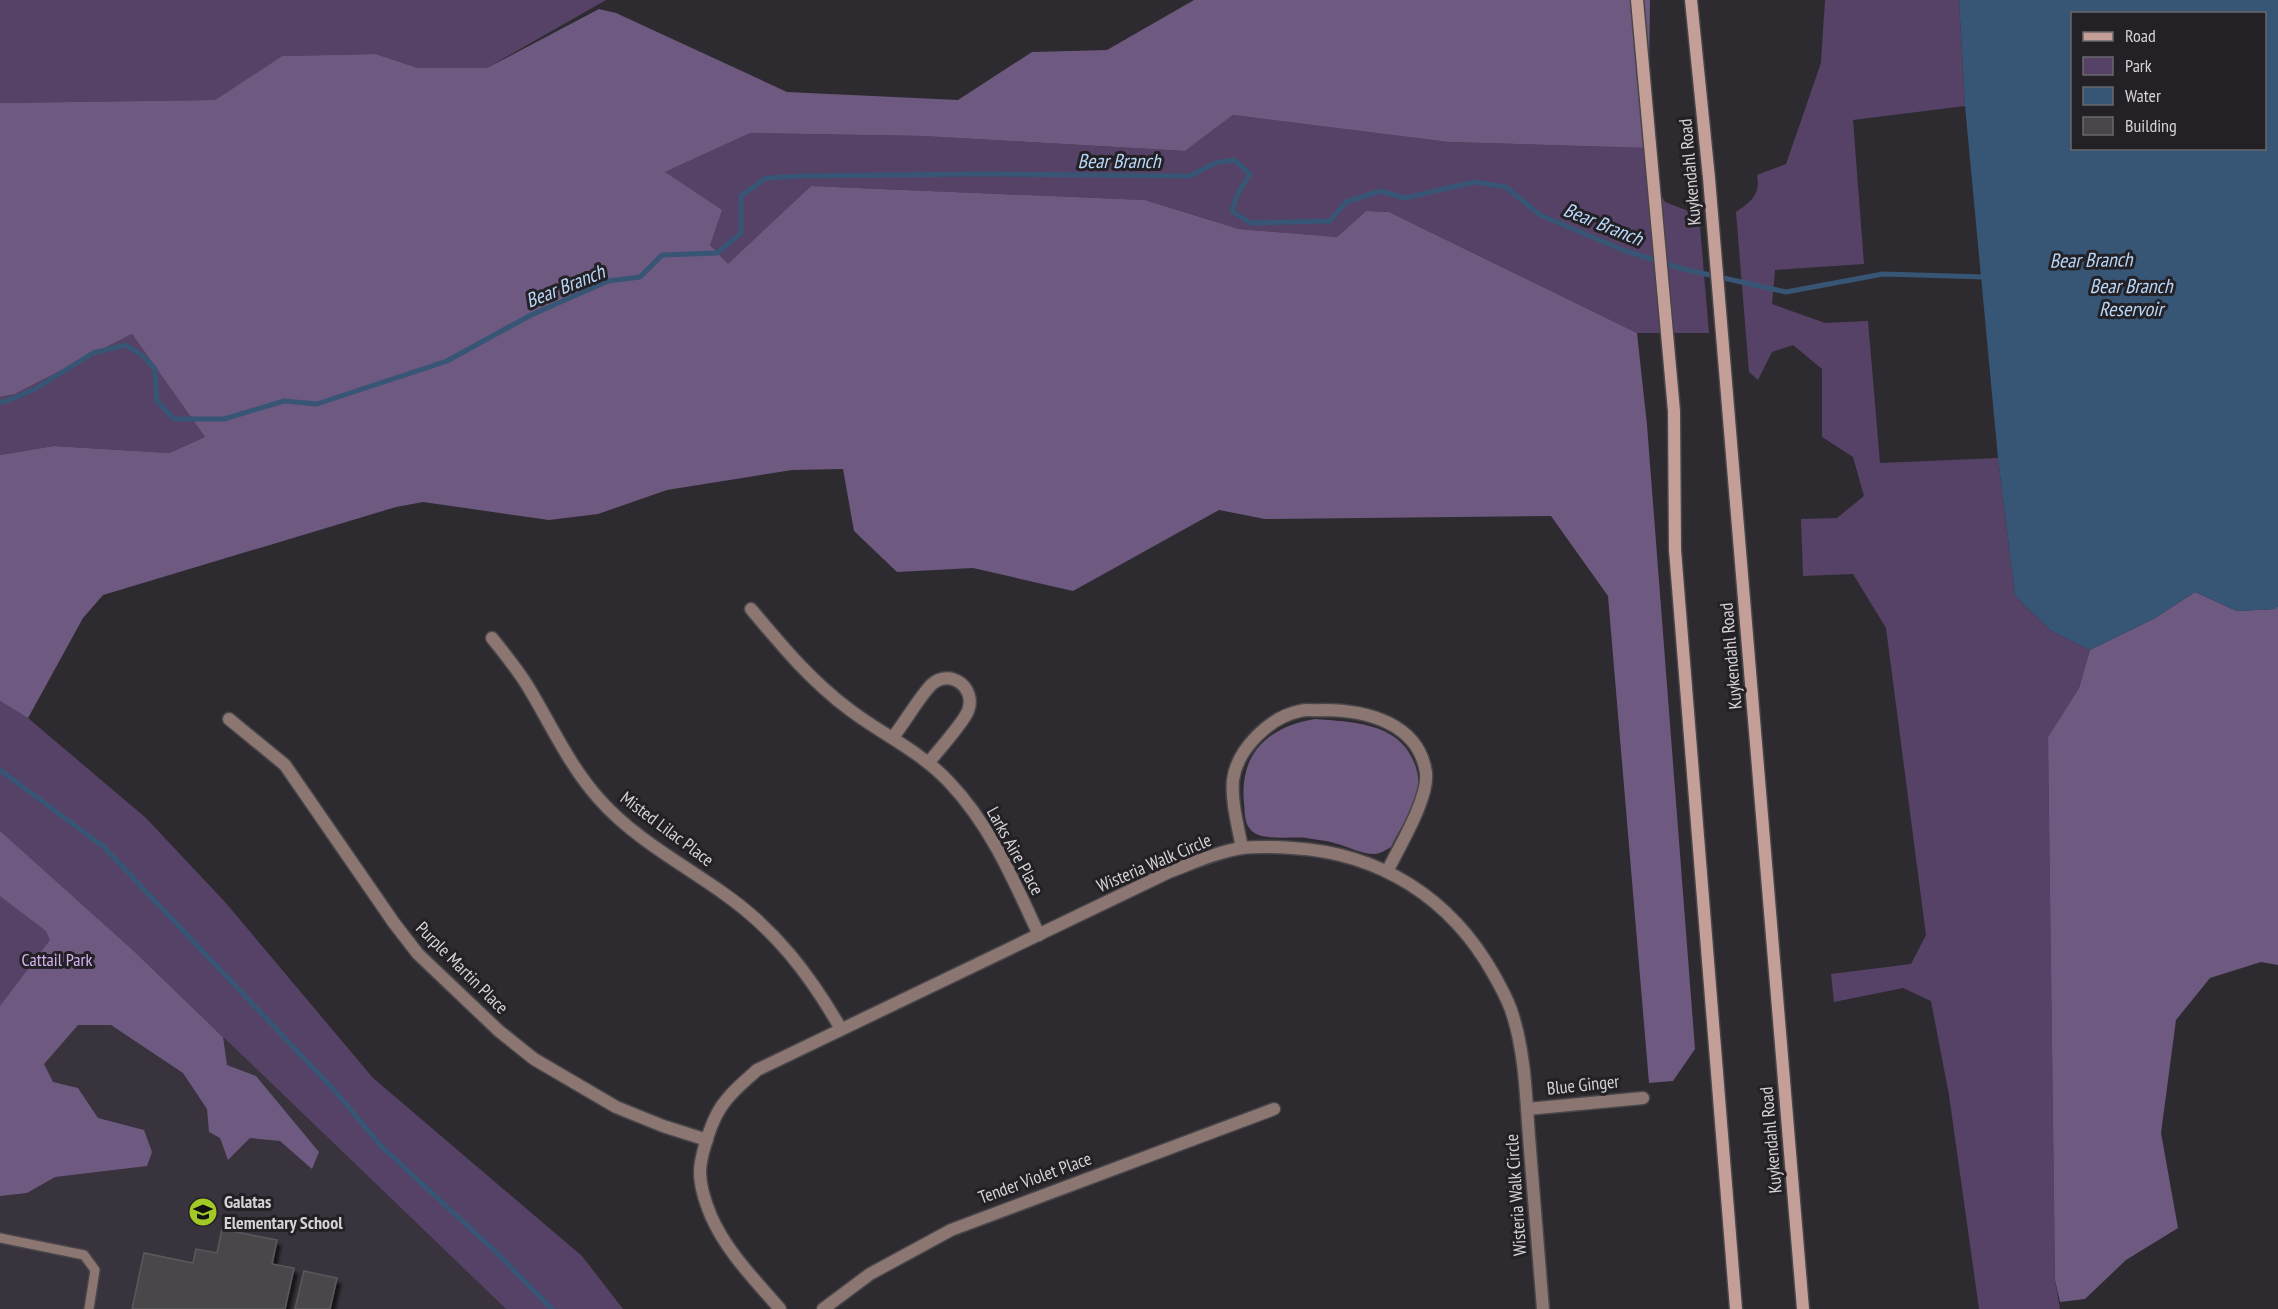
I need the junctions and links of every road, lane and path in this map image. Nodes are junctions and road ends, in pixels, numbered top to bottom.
1 (1637, 0) edge
2 (1691, 0) edge
3 (752, 609) dead end
4 (492, 638) dead end
5 (229, 718) dead end
6 (893, 737) junction
7 (929, 762) junction
8 (1242, 848) junction
9 (1388, 870) junction
10 (1039, 935) junction
11 (841, 1029) junction
12 (1643, 1098) dead end
13 (1274, 1109) dead end
14 (1527, 1109) junction
15 (708, 1140) junction
16 (0, 1238) edge
17 (89, 1309) edge
18 (780, 1309) edge
19 (823, 1309) edge
20 (1543, 1309) edge
21 (1736, 1309) edge
22 (1803, 1309) edge

1 - 21 main road, Kuykendahl Road
2 - 22 main road, Kuykendahl Road
3 - 6 street, Larks Aire Place
4 - 11 street, Misted Lilac Place
5 - 15 street, Purple Martin Place
6 - 7 street, Larks Aire Place
6 - 7 street
7 - 10 street, Larks Aire Place
8 - 9 street, Wisteria Walk Circle
8 - 9 street
8 - 10 street, Wisteria Walk Circle
9 - 14 street, Wisteria Walk Circle
10 - 11 street, Wisteria Walk Circle
11 - 15 street, Wisteria Walk Circle
12 - 14 street, Blue Ginger
13 - 19 street, Tender Violet Place
14 - 20 street, Wisteria Walk Circle
15 - 18 street, Wisteria Walk Circle
16 - 17 lane

